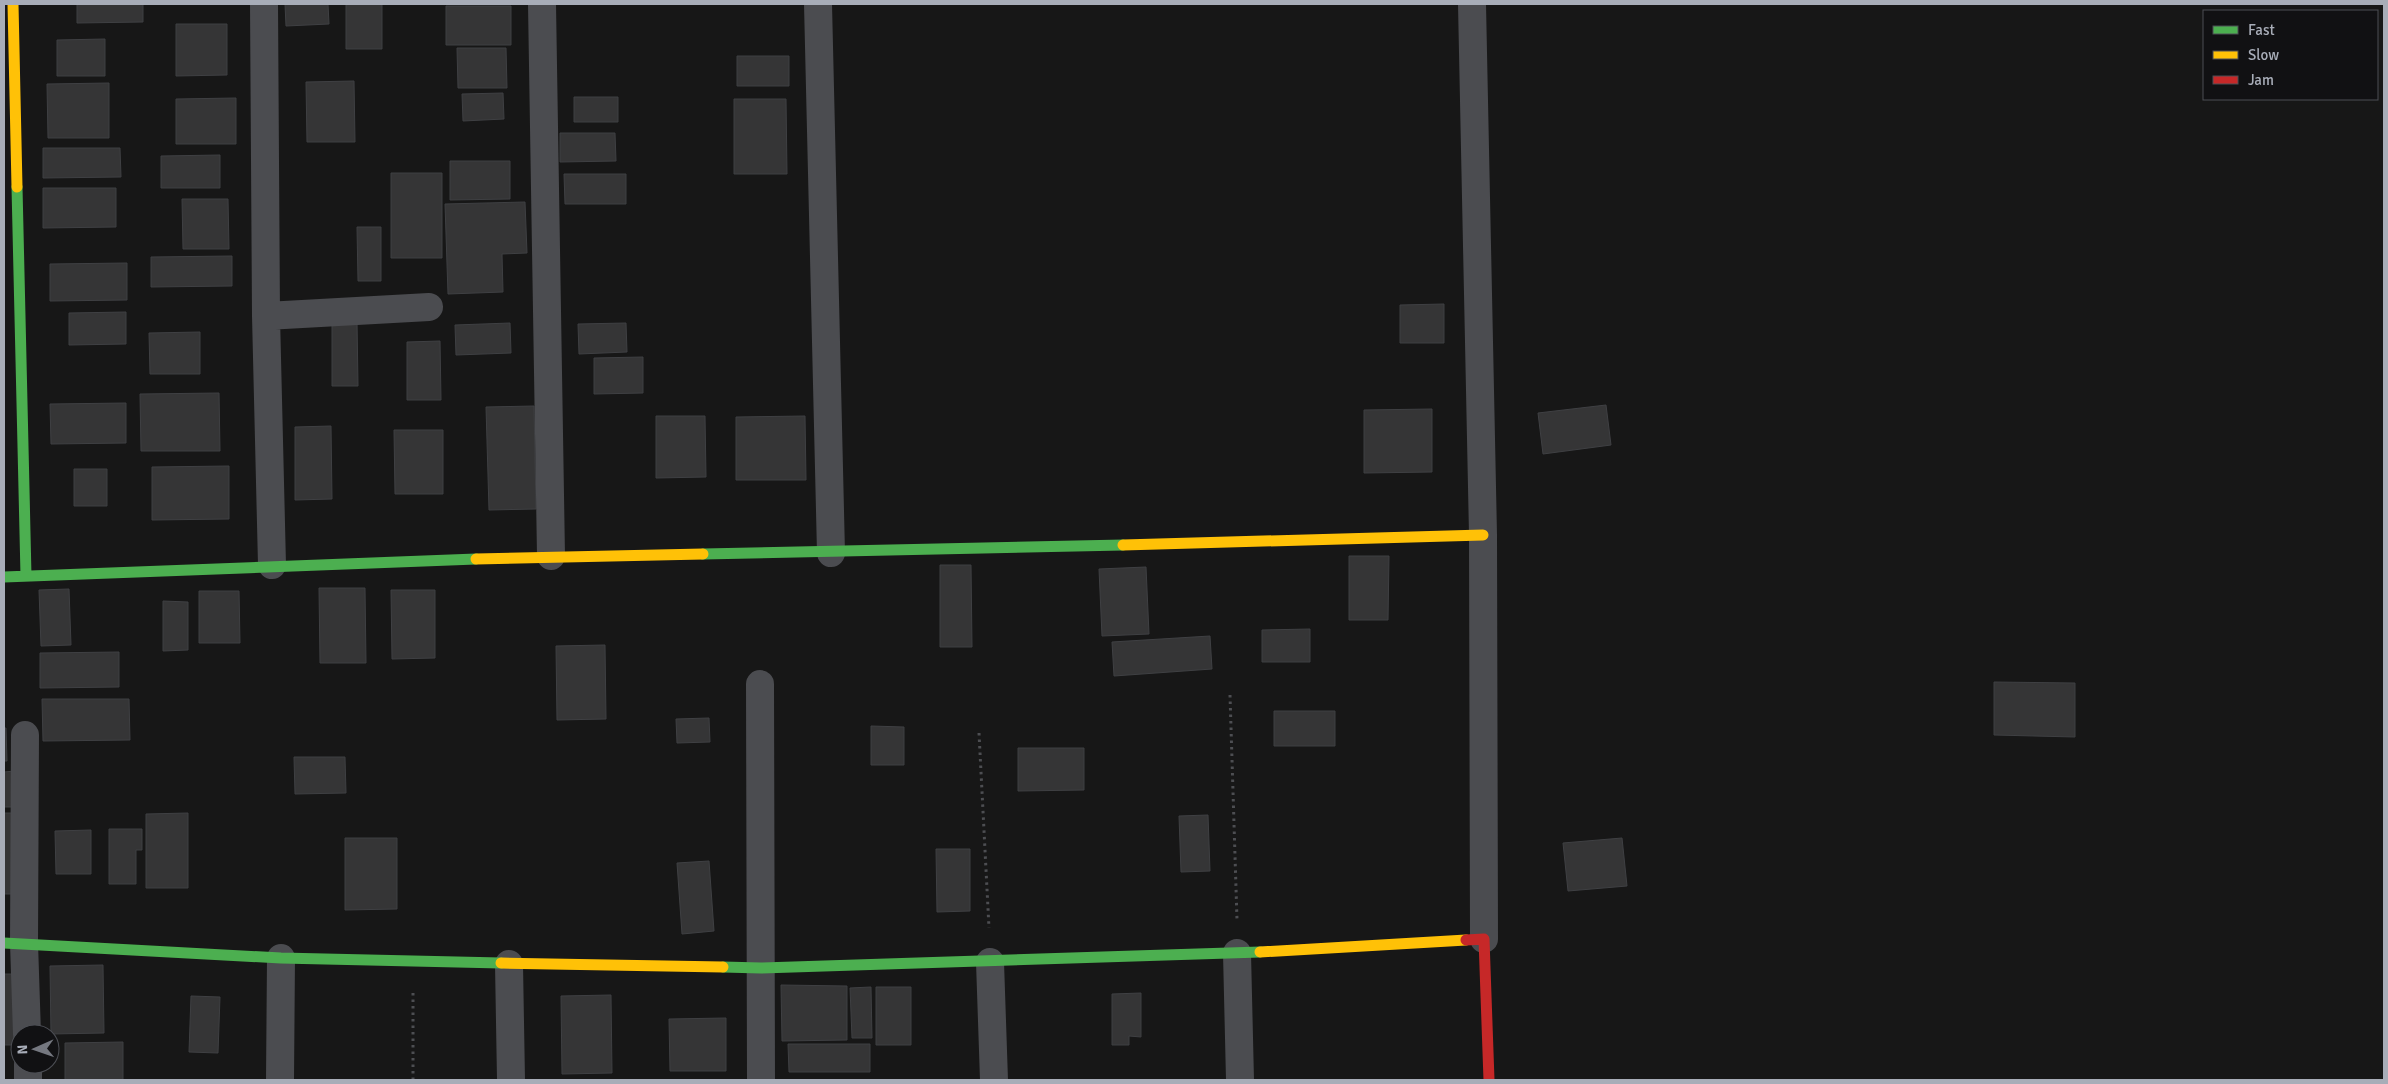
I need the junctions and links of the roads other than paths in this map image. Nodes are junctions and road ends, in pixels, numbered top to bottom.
1 (13, 4) edge
2 (264, 4) edge
3 (542, 4) edge
4 (818, 4) edge
5 (1472, 4) edge
6 (429, 307) dead end
7 (266, 316) junction
8 (1483, 535) junction
9 (832, 553) junction
10 (551, 556) junction
11 (272, 565) junction
12 (4, 576) edge
13 (26, 576) junction
14 (760, 684) dead end
15 (25, 735) dead end
16 (1484, 939) junction
17 (14, 943) edge
18 (1238, 953) junction
19 (281, 958) junction
20 (990, 962) junction
21 (509, 964) junction
22 (761, 968) junction
23 (26, 1024) edge
24 (280, 1080) edge
25 (511, 1080) edge
26 (760, 1080) edge
27 (994, 1080) edge
28 (1240, 1080) edge
29 (1489, 1080) edge

1 - 13 street
2 - 7 street
3 - 10 street
4 - 9 street
5 - 8 street
6 - 7 street
7 - 11 street
8 - 9 street
8 - 16 street
9 - 10 street
10 - 11 street
11 - 13 street
12 - 13 street
14 - 22 street
15 - 17 street
16 - 18 street
16 - 29 street
17 - 19 street
17 - 23 street
18 - 20 street
18 - 28 street
19 - 21 street
19 - 24 street
20 - 22 street
20 - 27 street
21 - 22 street
21 - 25 street
22 - 26 street

